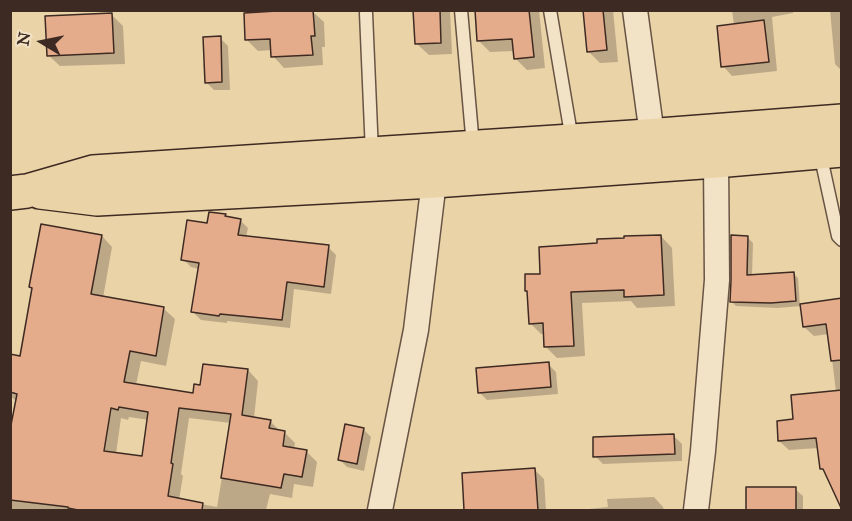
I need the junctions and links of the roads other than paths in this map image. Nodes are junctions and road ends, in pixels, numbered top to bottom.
1 (461, 10) edge
2 (550, 10) edge
3 (635, 10) edge
4 (366, 13) dead end
5 (842, 121) edge
6 (573, 141) junction
7 (640, 146) junction
8 (473, 147) junction
9 (831, 151) edge
10 (372, 154) junction
11 (716, 161) junction
12 (435, 181) junction
13 (19, 192) edge
14 (842, 240) edge
15 (380, 510) edge
16 (696, 510) edge

1 - 8 lane
2 - 6 lane
3 - 7 street
4 - 10 lane
5 - 7 main road
6 - 7 main road
6 - 8 main road
7 - 11 main road
7 - 12 main road
8 - 10 main road
9 - 11 main road
9 - 14 lane
10 - 13 main road
11 - 16 street
12 - 13 main road
12 - 15 street

